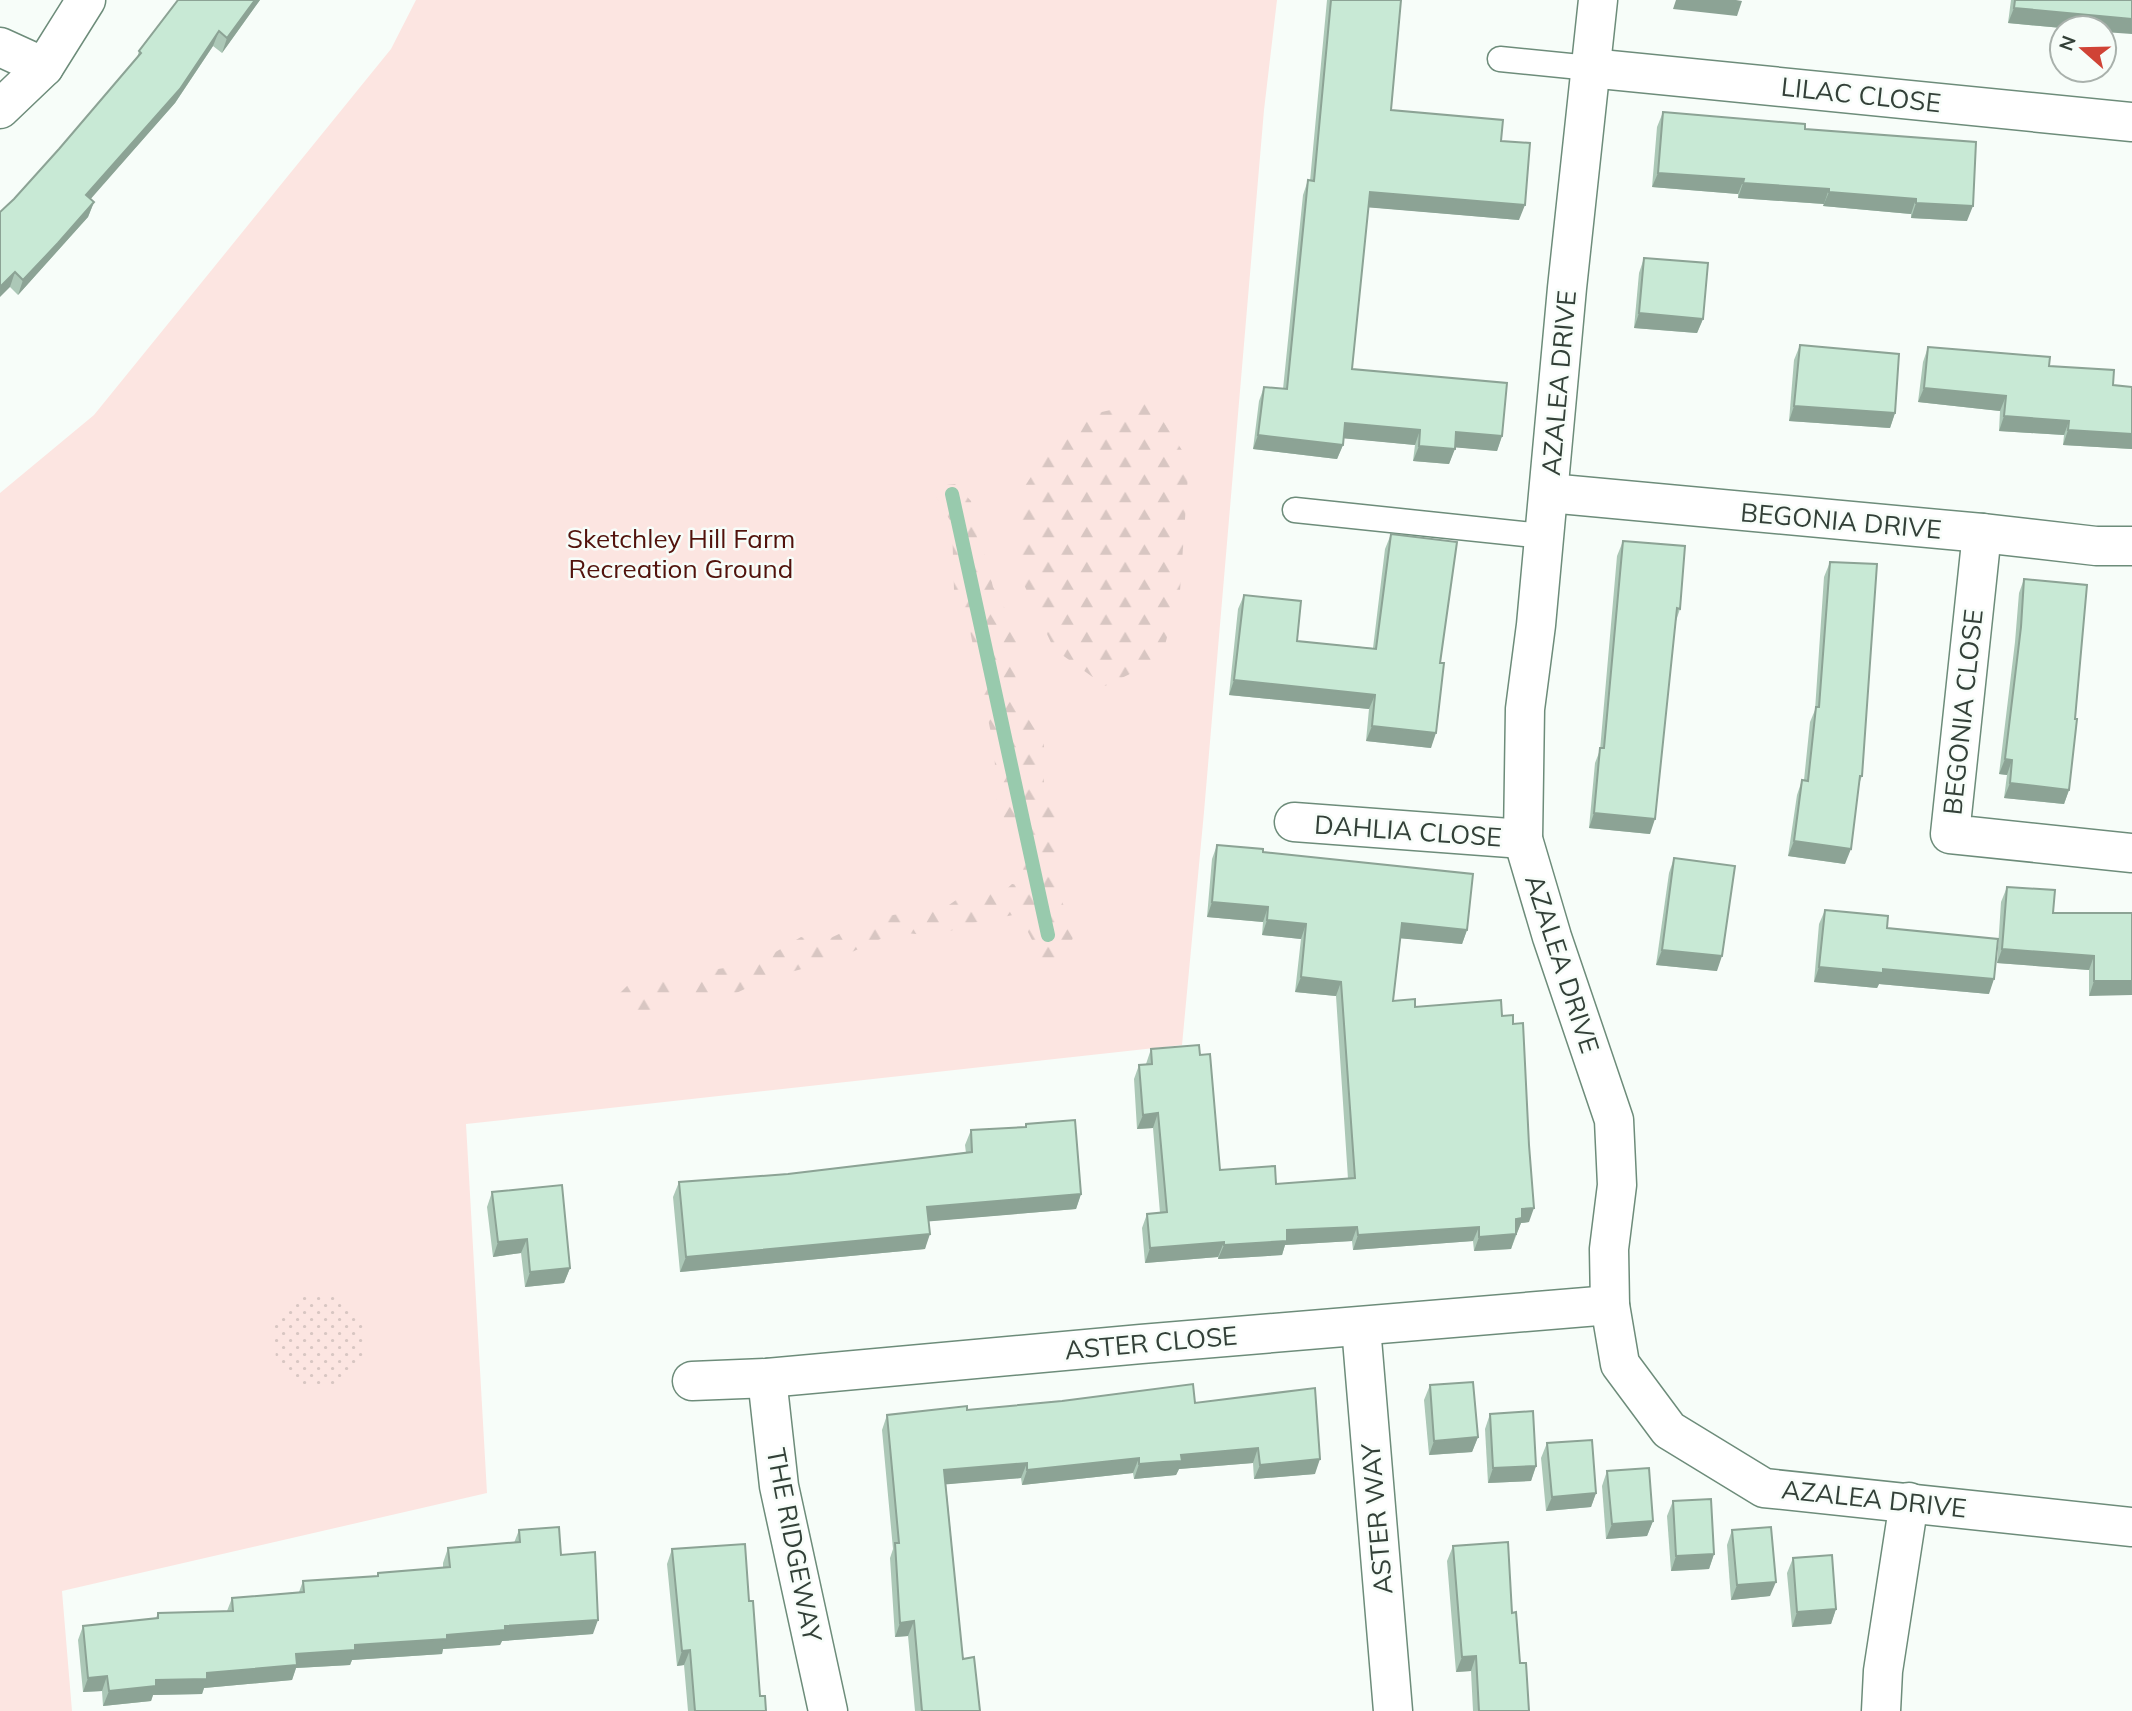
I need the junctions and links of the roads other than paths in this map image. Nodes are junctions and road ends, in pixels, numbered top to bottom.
1 (86, 0) edge
2 (1598, 0) edge
3 (0, 47) edge
4 (1500, 59) dead end
5 (44, 67) junction
6 (1590, 68) junction
7 (0, 109) edge
8 (2132, 122) edge
9 (1549, 493) junction
10 (1295, 510) dead end
11 (1982, 533) junction
12 (1543, 536) junction
13 (2132, 546) edge
14 (1294, 822) dead end
15 (1523, 839) junction
16 (2132, 853) edge
17 (1610, 1305) junction
18 (1361, 1327) junction
19 (767, 1378) junction
20 (692, 1381) dead end
21 (1909, 1502) junction
22 (2132, 1527) edge
23 (828, 1711) edge
24 (1393, 1711) edge
25 (1881, 1711) edge

1 - 5 street
2 - 6 street, AZALEA DRIVE
3 - 5 street
4 - 6 lane
5 - 7 street
6 - 8 street, LILAC CLOSE
6 - 9 street, AZALEA DRIVE
9 - 11 street, BEGONIA DRIVE
9 - 12 street, AZALEA DRIVE
10 - 12 lane
11 - 13 street, BEGONIA DRIVE
11 - 16 street, BEGONIA CLOSE
12 - 15 street, AZALEA DRIVE
14 - 15 street, DAHLIA CLOSE
15 - 17 street, AZALEA DRIVE
17 - 18 street, ASTER CLOSE
17 - 21 street, AZALEA DRIVE
18 - 19 street, ASTER CLOSE
18 - 24 street, ASTER WAY
19 - 20 street, ASTER CLOSE
19 - 23 street, THE RIDGEWAY
21 - 22 street, AZALEA DRIVE
21 - 25 street

